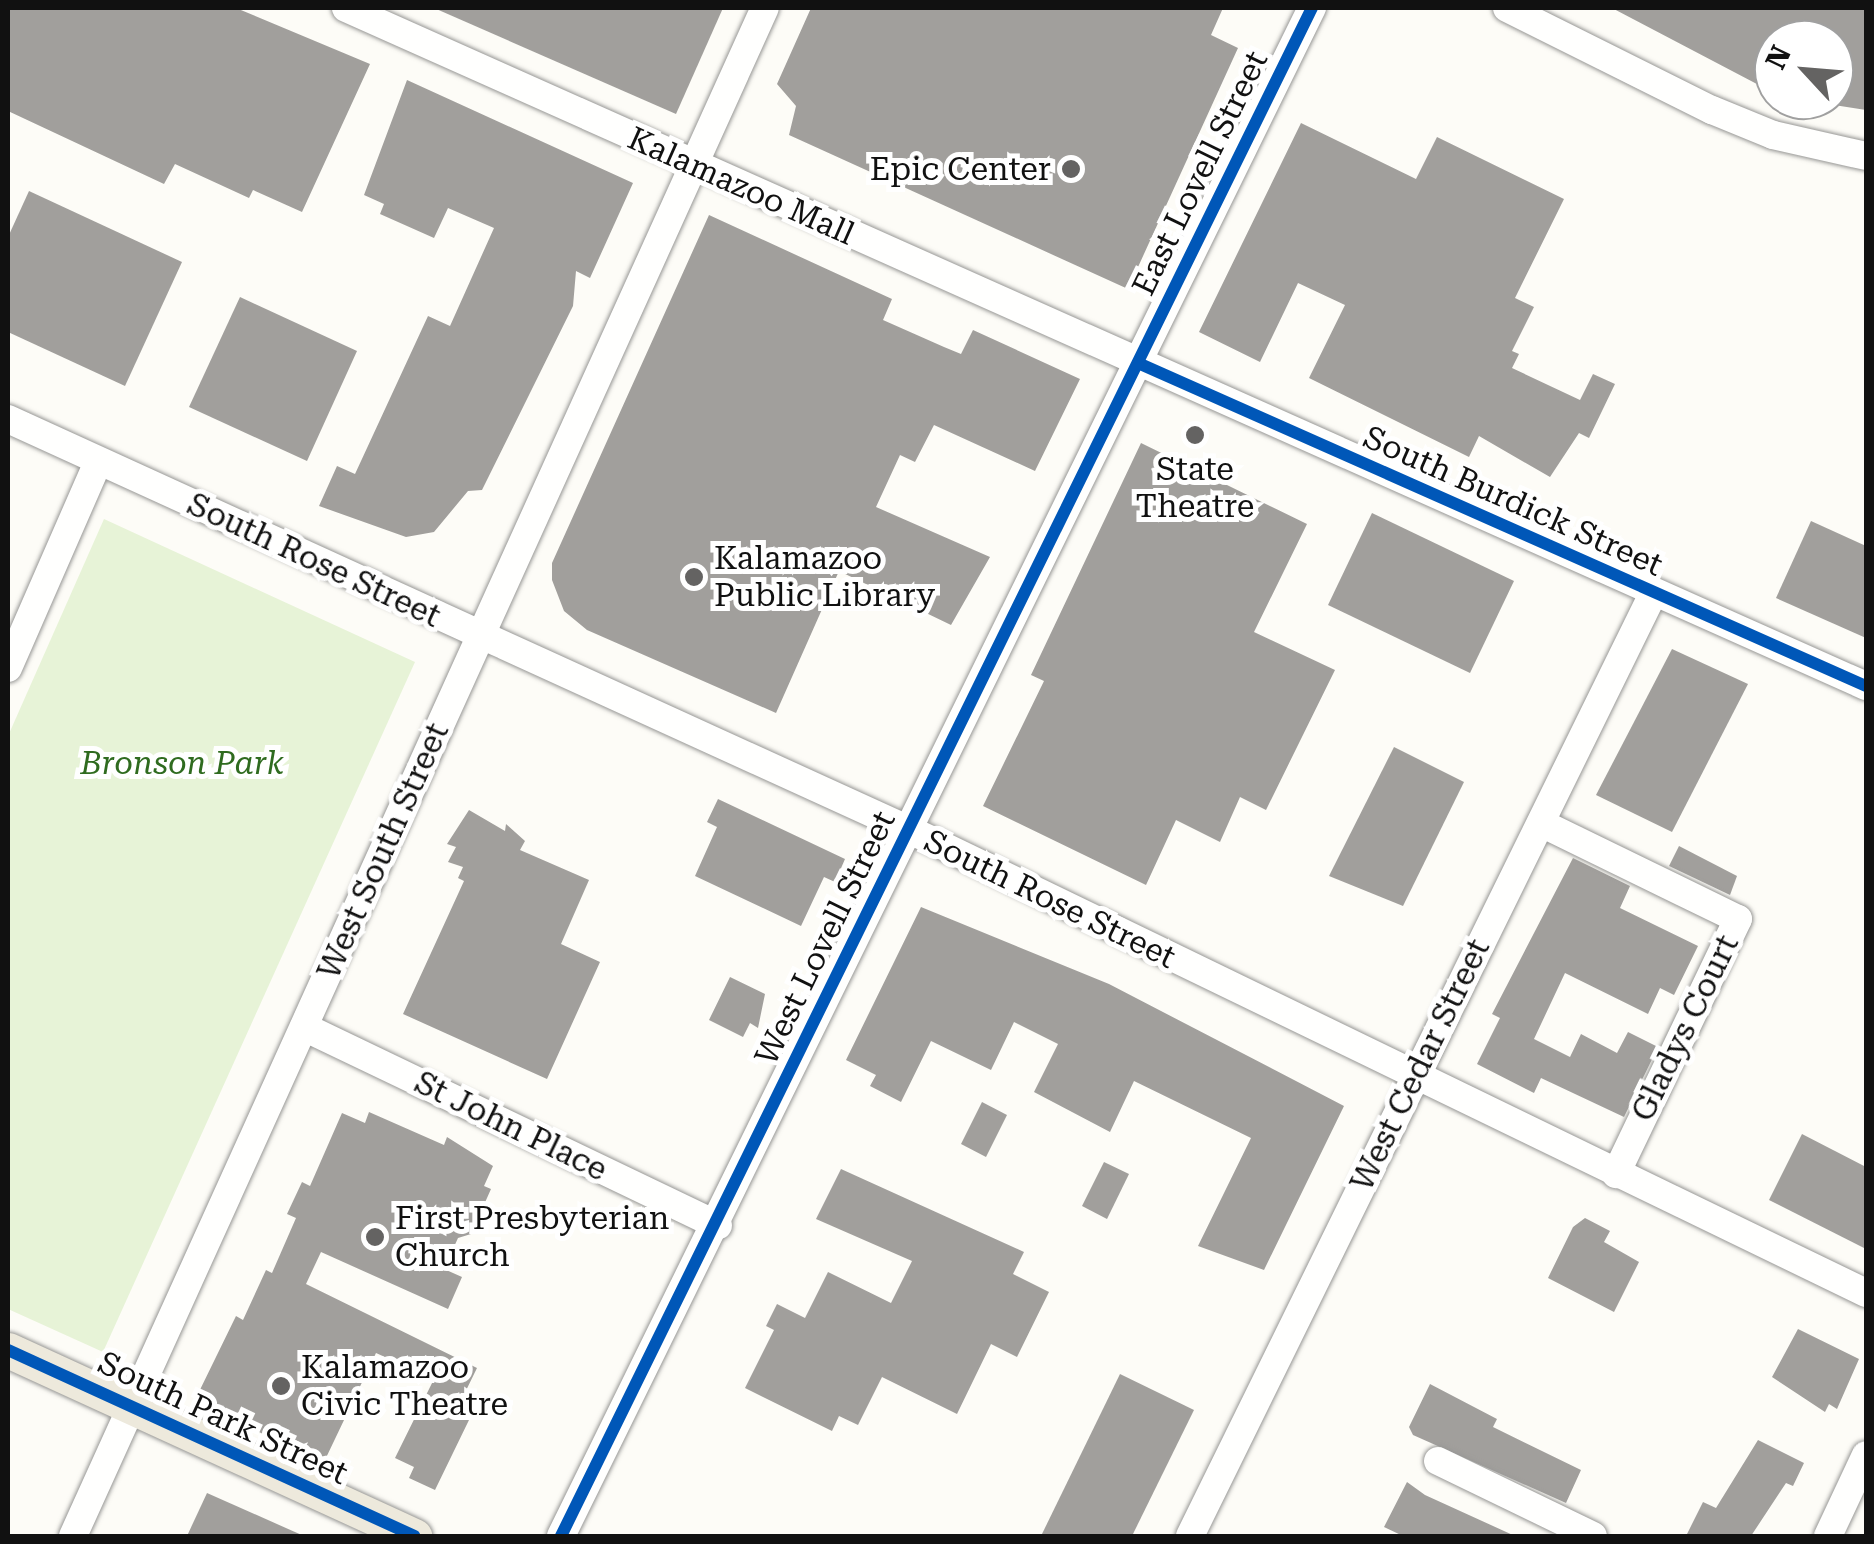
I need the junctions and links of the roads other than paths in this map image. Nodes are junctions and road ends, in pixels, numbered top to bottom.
1 (346, 8) edge
2 (765, 8) edge
3 (1312, 8) edge
4 (1507, 8) edge
5 (1866, 156) edge
6 (694, 165) junction
7 (1138, 363) junction
8 (8, 420) edge
9 (98, 462) junction
10 (1652, 594) junction
11 (479, 636) junction
12 (8, 668) edge
13 (1866, 686) edge
14 (1540, 823) junction
15 (908, 830) junction
16 (304, 1027) junction
17 (1413, 1074) junction
18 (1616, 1174) junction
19 (718, 1225) junction
20 (1866, 1293) edge
21 (8, 1350) edge
22 (132, 1405) junction
23 (1866, 1455) edge
24 (1438, 1461) dead end
25 (72, 1536) edge
26 (415, 1536) edge
27 (561, 1536) edge
28 (1190, 1536) edge
29 (1593, 1536) edge
30 (1828, 1536) edge

1 - 6 street, Kalamazoo Mall
2 - 6 street, West South Street
3 - 7 street, East Lovell Street
4 - 5 street
6 - 7 street, Kalamazoo Mall
6 - 11 street, West South Street
7 - 10 street, South Burdick Street
7 - 15 street, West Lovell Street
8 - 9 street, South Rose Street
9 - 11 street, South Rose Street
9 - 12 street
10 - 13 street, South Burdick Street
10 - 14 street, West Cedar Street
11 - 15 street, South Rose Street
11 - 16 street, West South Street
14 - 17 street, West Cedar Street
14 - 18 street, Gladys Court
15 - 17 street, South Rose Street
15 - 19 street, West Lovell Street
16 - 19 street, St John Place
16 - 22 street, West South Street
17 - 18 street, South Rose Street
17 - 28 street, West Cedar Street
18 - 20 street, South Rose Street
19 - 27 street, West Lovell Street
21 - 22 main road, South Park Street
22 - 25 street, West South Street
22 - 26 main road, South Park Street
23 - 30 street
24 - 29 street

